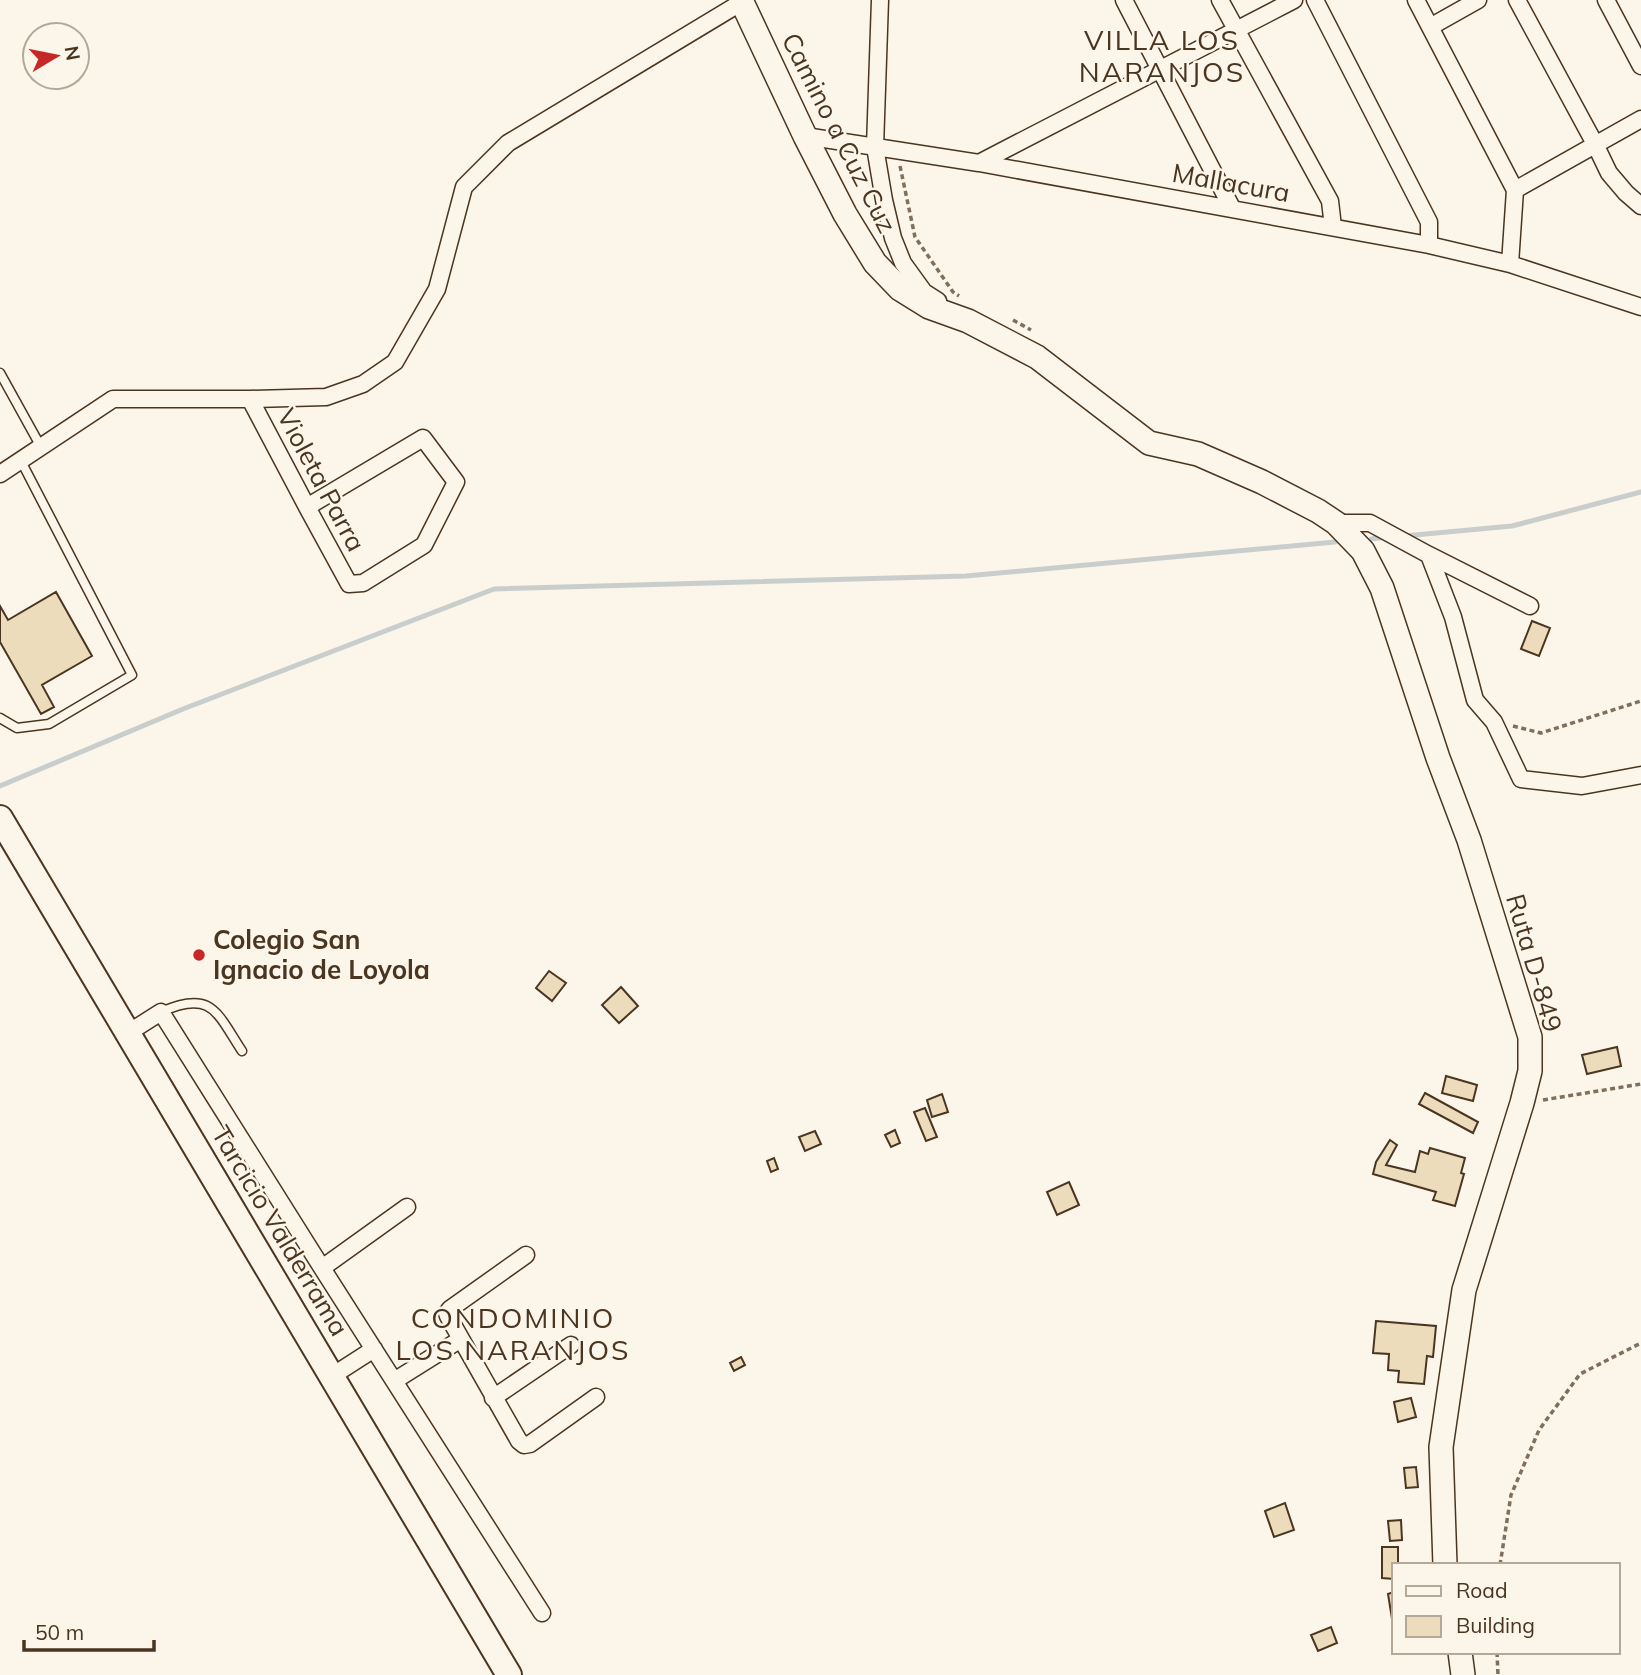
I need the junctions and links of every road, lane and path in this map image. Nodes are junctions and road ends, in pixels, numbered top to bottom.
1 (880, 0) edge
2 (1124, 0) edge
3 (1220, 0) edge
4 (1294, 0) edge
5 (1315, 0) edge
6 (1416, 0) edge
7 (1478, 0) edge
8 (1517, 0) edge
9 (1606, 0) edge
10 (741, 1) edge
11 (1430, 27) junction
12 (1236, 29) junction
13 (1641, 66) edge
14 (1161, 69) junction
15 (1641, 119) edge
16 (805, 136) junction
17 (1595, 144) junction
18 (875, 147) junction
19 (905, 159) dead end
20 (979, 163) junction
21 (1515, 190) junction
22 (1641, 206) edge
23 (1232, 208) junction
24 (1333, 227) junction
25 (1429, 245) junction
26 (1510, 264) junction
27 (1641, 307) edge
28 (965, 310) junction
29 (1006, 318) dead end
30 (1041, 335) dead end
31 (0, 373) edge
32 (250, 399) junction
33 (41, 447) junction
34 (21, 460) junction
35 (0, 474) edge
36 (307, 507) junction
37 (1336, 523) junction
38 (1429, 555) junction
39 (1530, 606) dead end
40 (1641, 701) edge
41 (0, 718) edge
42 (1494, 722) junction
43 (1641, 775) edge
44 (0, 818) edge
45 (161, 1012) junction
46 (128, 1032) junction
47 (242, 1051) dead end
48 (1641, 1084) edge
49 (1522, 1103) junction
50 (407, 1207) dead end
51 (526, 1255) dead end
52 (322, 1268) junction
53 (461, 1339) junction
54 (1641, 1343) edge
55 (572, 1345) dead end
56 (374, 1349) junction
57 (332, 1376) junction
58 (394, 1381) junction
59 (596, 1397) dead end
60 (493, 1398) junction
61 (1445, 1563) edge
62 (1500, 1563) edge
63 (542, 1613) dead end
64 (1460, 1654) edge
65 (1497, 1654) edge
66 (509, 1675) edge
67 (1463, 1675) edge
68 (1498, 1675) edge

1 - 18 street
2 - 14 street
3 - 12 street
4 - 12 street
5 - 25 street
6 - 11 street
7 - 11 street
8 - 17 street
9 - 13 street
10 - 16 main road, Camino a Cuz Cuz
10 - 32 street
11 - 21 street
12 - 14 street
12 - 24 street
14 - 20 street
14 - 23 street
15 - 17 street
16 - 18 street, Mallacura
16 - 28 main road, Camino a Cuz Cuz
17 - 21 street
17 - 22 street
18 - 20 street, Mallacura
18 - 28 street
19 - 28 path
20 - 23 street, Mallacura
21 - 26 street
23 - 24 street, Mallacura
24 - 25 street, Mallacura
25 - 26 street, Mallacura
26 - 27 street, Mallacura
28 - 37 main road, Camino a Cuz Cuz
29 - 30 path
31 - 33 lane
32 - 33 street
32 - 36 street, Violeta Parra
33 - 34 street
34 - 35 street
34 - 41 lane
36 - 36 street, Violeta Parra
37 - 38 street
37 - 49 main road, Ruta D-849
38 - 39 street
38 - 42 street
40 - 42 path
42 - 43 street
44 - 46 main road, Tarcicio Valderrama
45 - 46 street
45 - 47 lane
45 - 52 street
46 - 57 main road, Tarcicio Valderrama
48 - 49 path
49 - 61 main road, Ruta D-849
50 - 52 street
51 - 53 street
52 - 56 street
53 - 58 street
53 - 60 street
54 - 62 path
55 - 60 street
56 - 57 street
56 - 58 street
57 - 66 main road, Tarcicio Valderrama
58 - 63 street
59 - 60 street
64 - 67 main road
65 - 68 path

